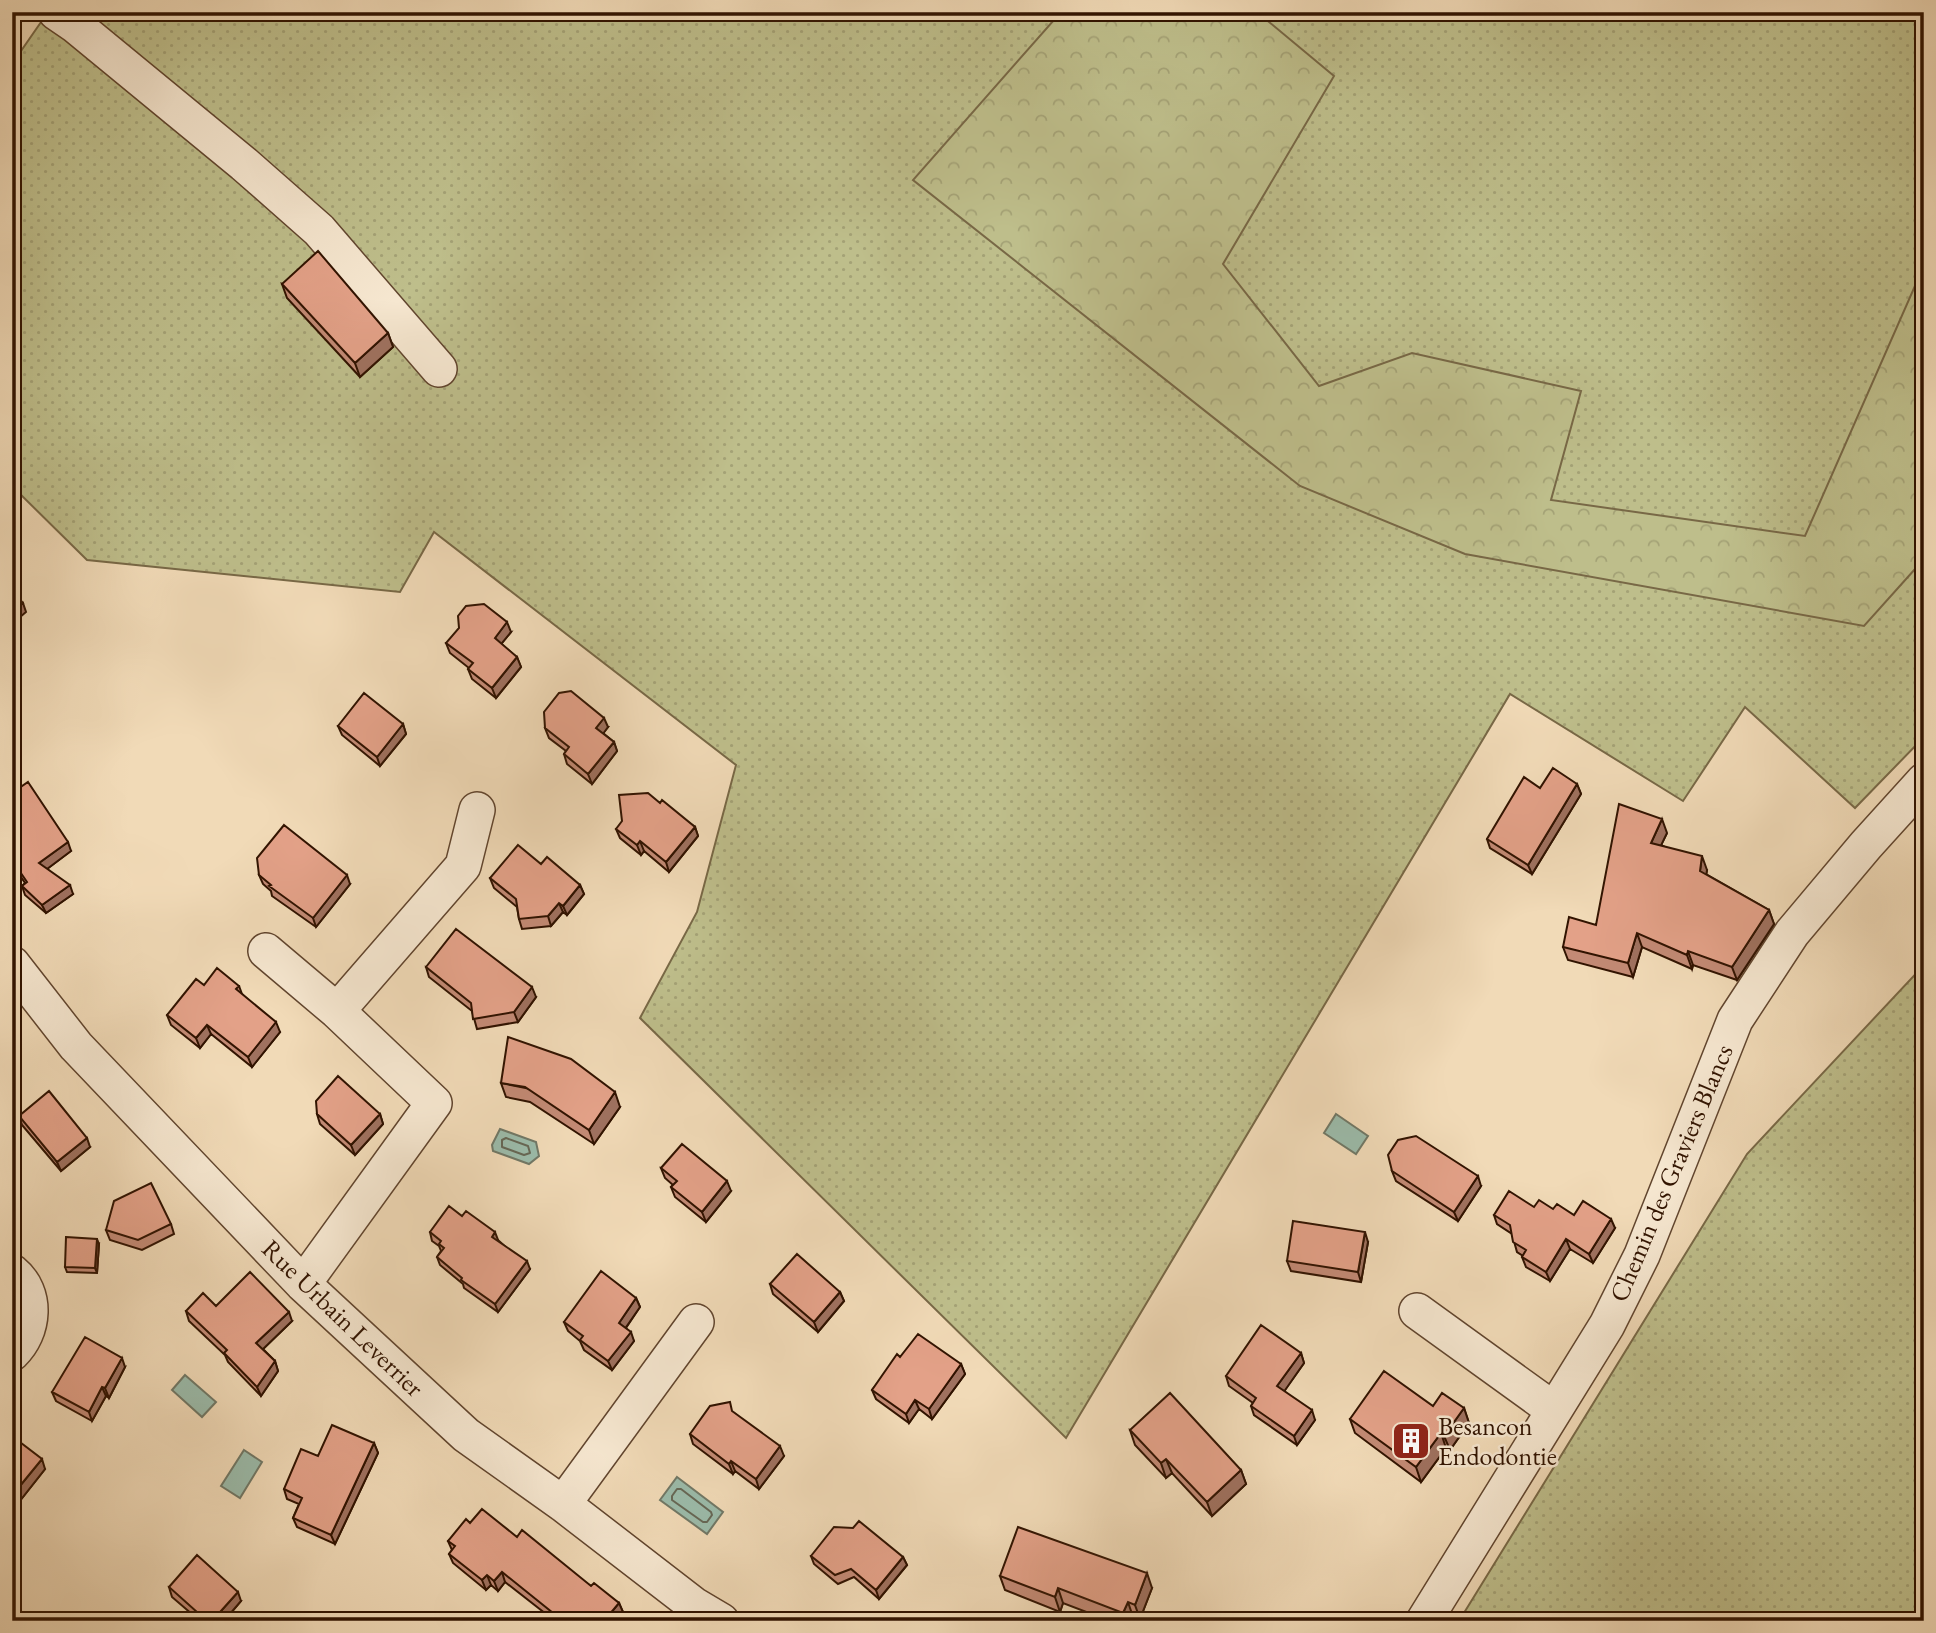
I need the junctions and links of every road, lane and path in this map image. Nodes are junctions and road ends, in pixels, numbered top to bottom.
1 (56, 12) edge
2 (439, 369) dead end
3 (1924, 782) edge
4 (477, 810) dead end
5 (265, 951) dead end
6 (12, 964) edge
7 (337, 1011) junction
8 (12, 1272) edge
9 (303, 1284) junction
10 (1417, 1311) dead end
11 (696, 1322) dead end
12 (12, 1353) edge
13 (1554, 1410) junction
14 (564, 1504) junction
15 (722, 1621) edge
16 (1424, 1621) edge

1 - 2 street
3 - 13 street, Chemin des Graviers Blancs
4 - 7 street
5 - 7 street
6 - 9 street, Rue Urbain Leverrier
7 - 9 street
8 - 12 street
9 - 14 street, Rue Urbain Leverrier
10 - 13 street
11 - 14 street
13 - 16 street, Chemin des Graviers Blancs
14 - 15 street, Rue Urbain Leverrier

